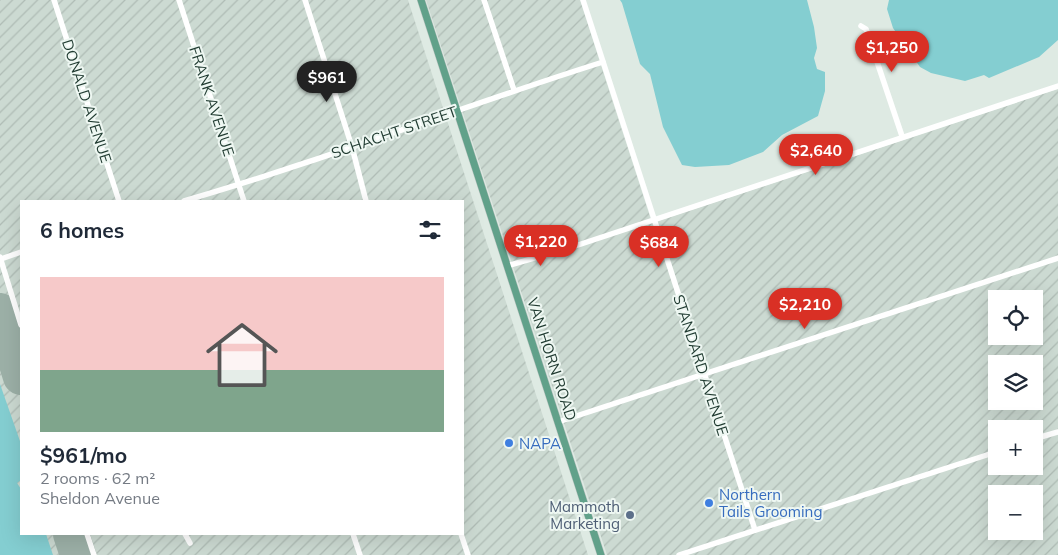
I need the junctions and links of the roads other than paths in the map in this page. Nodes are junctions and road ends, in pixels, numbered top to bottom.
1 (54, 0) edge
2 (179, 0) edge
3 (305, 0) edge
4 (421, 0) edge
5 (484, 0) edge
6 (583, 0) edge
7 (861, 26) dead end
8 (603, 62) junction
9 (1058, 86) edge
10 (514, 90) junction
11 (456, 110) junction
12 (902, 136) junction
13 (352, 147) junction
14 (239, 185) junction
15 (119, 200) edge
16 (187, 200) edge
17 (244, 200) edge
18 (366, 200) edge
19 (654, 219) junction
20 (20, 252) edge
21 (0, 258) edge
22 (1058, 258) edge
23 (507, 266) junction
24 (20, 322) edge
25 (704, 374) junction
26 (558, 422) junction
27 (1058, 432) edge
28 (1043, 437) edge
29 (988, 455) edge
30 (755, 530) junction
31 (87, 535) edge
32 (186, 535) edge
33 (353, 535) edge
34 (461, 535) edge
35 (190, 543) dead end
36 (94, 555) edge
37 (360, 555) edge
38 (468, 555) edge
39 (601, 555) edge
40 (679, 555) edge

1 - 15 street, DONALD AVENUE
2 - 14 street, FRANK AVENUE
3 - 13 street
4 - 11 main road, VAN HORN ROAD
5 - 10 street
6 - 8 street, STANDARD AVENUE
7 - 12 street
8 - 10 street, SCHACHT STREET
8 - 19 street, STANDARD AVENUE
9 - 12 street
10 - 11 street, SCHACHT STREET
11 - 13 street, SCHACHT STREET
11 - 23 main road, VAN HORN ROAD
12 - 19 street
13 - 14 street, SCHACHT STREET
13 - 18 street
14 - 16 street, SCHACHT STREET
14 - 17 street, FRANK AVENUE
19 - 23 street
19 - 25 street, STANDARD AVENUE
20 - 21 street
21 - 24 street
22 - 25 street
23 - 26 main road, VAN HORN ROAD
25 - 26 street
25 - 30 street, STANDARD AVENUE
26 - 39 main road, VAN HORN ROAD
27 - 28 street
29 - 30 street
30 - 40 street
31 - 36 street
32 - 35 street
33 - 37 street
34 - 38 street

